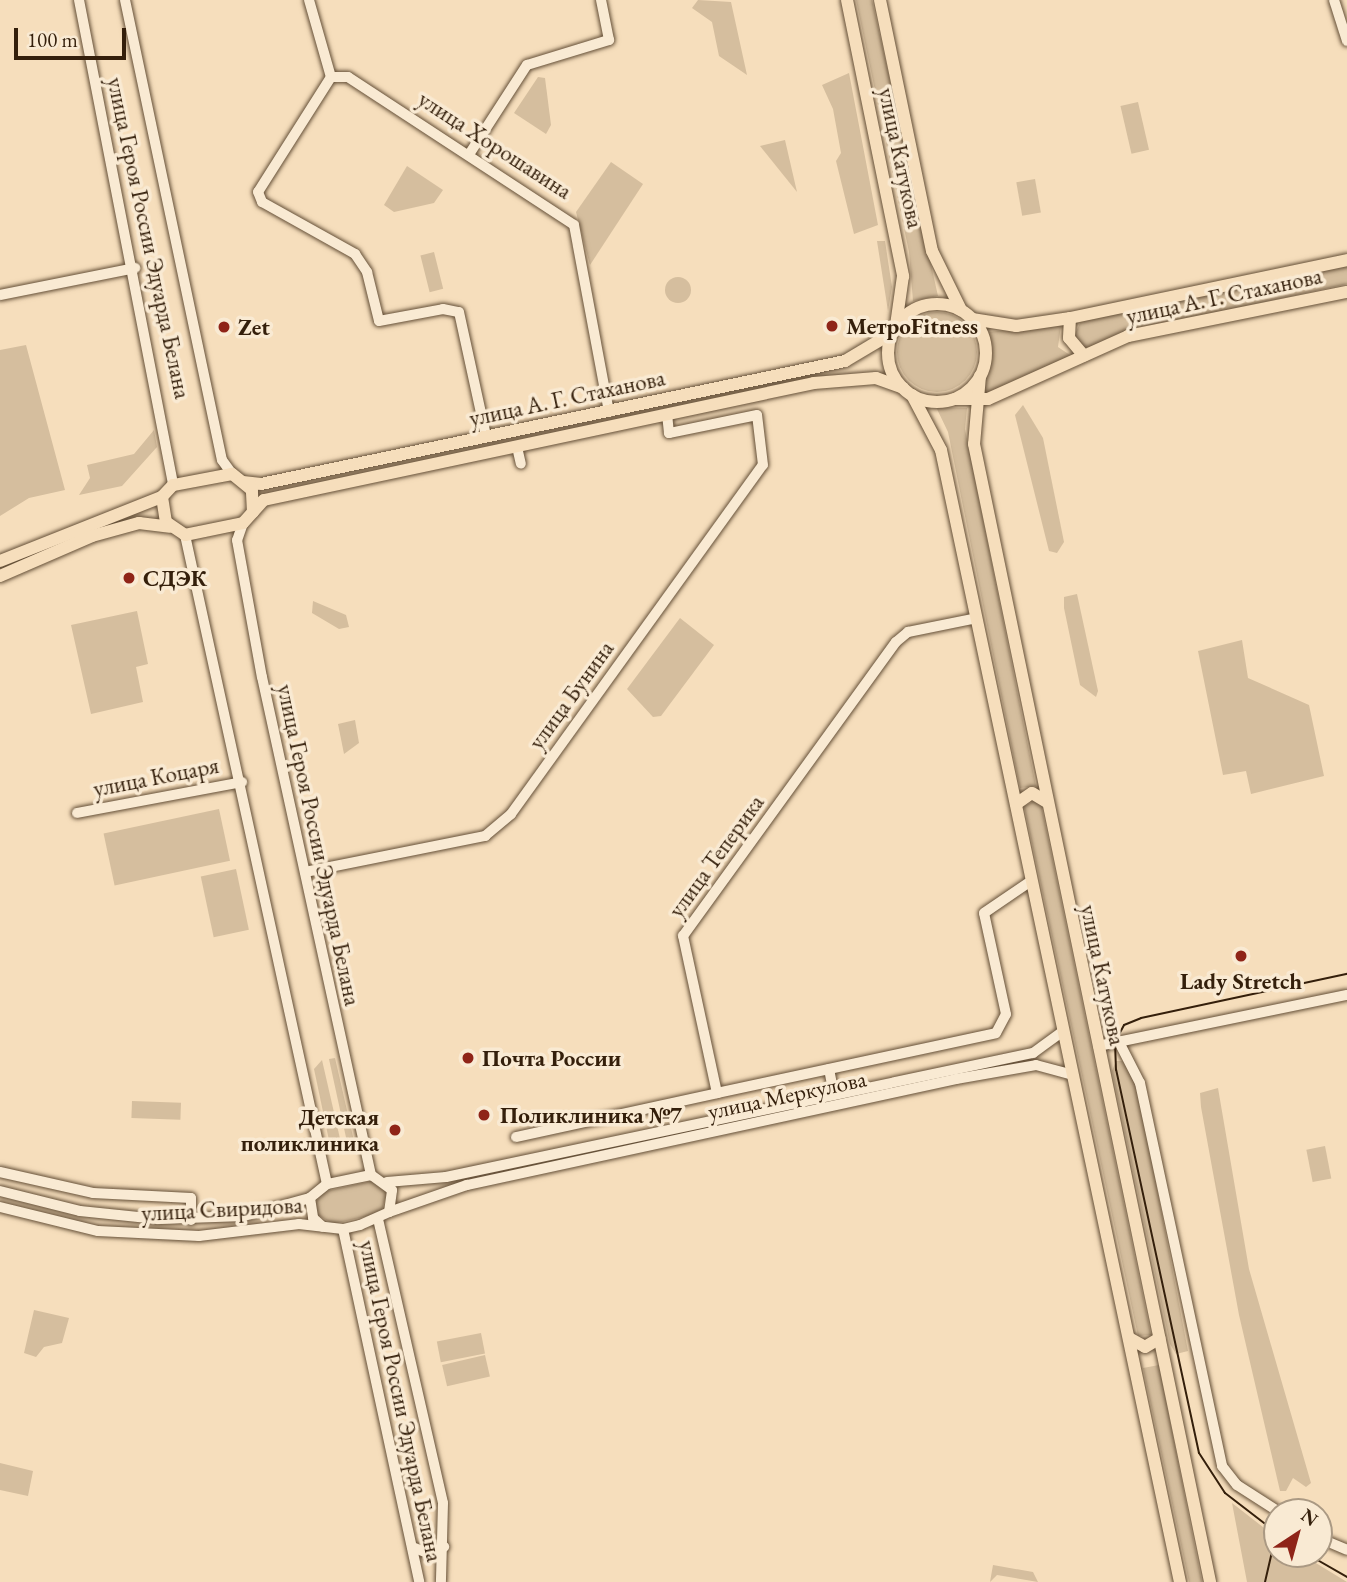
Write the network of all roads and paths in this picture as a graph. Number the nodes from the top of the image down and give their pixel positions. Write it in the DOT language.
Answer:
graph roads {
  1 [pos="79,0"];
  2 [pos="125,0"];
  3 [pos="309,0"];
  4 [pos="601,0"];
  5 [pos="847,0"];
  6 [pos="880,0"];
  7 [pos="1334,0"];
  8 [pos="1347,41"];
  9 [pos="331,77"];
  10 [pos="470,153"];
  11 [pos="1347,260"];
  12 [pos="135,268"];
  13 [pos="1347,292"];
  14 [pos="0,295"];
  15 [pos="961,310"];
  16 [pos="972,318"];
  17 [pos="1070,318"];
  18 [pos="894,329"];
  19 [pos="1084,356"];
  20 [pos="980,376"];
  21 [pos="908,392"];
  22 [pos="955,399"];
  23 [pos="982,400"];
  24 [pos="609,412"];
  25 [pos="667,415"];
  26 [pos="486,436"];
  27 [pos="517,447"];
  28 [pos="522,464"];
  29 [pos="232,474"];
  30 [pos="243,482"];
  31 [pos="173,485"];
  32 [pos="162,497"];
  33 [pos="253,512"];
  34 [pos="243,523"];
  35 [pos="170,527"];
  36 [pos="185,535"];
  37 [pos="0,561"];
  38 [pos="0,576"];
  39 [pos="977,618"];
  40 [pos="242,782"];
  41 [pos="1047,802"];
  42 [pos="1016,804"];
  43 [pos="77,813"];
  44 [pos="304,872"];
  45 [pos="1031,881"];
  46 [pos="1347,995"];
  47 [pos="1063,1031"];
  48 [pos="1119,1042"];
  49 [pos="1098,1046"];
  50 [pos="829,1069"];
  51 [pos="1073,1075"];
  52 [pos="717,1093"];
  53 [pos="834,1095"];
  54 [pos="579,1124"];
  55 [pos="516,1137"];
  56 [pos="585,1147"];
  57 [pos="0,1172"];
  58 [pos="370,1175"];
  59 [pos="387,1182"];
  60 [pos="327,1184"];
  61 [pos="0,1191"];
  62 [pos="310,1198"];
  63 [pos="0,1207"];
  64 [pos="388,1212"];
  65 [pos="378,1219"];
  66 [pos="191,1220"];
  67 [pos="323,1227"];
  68 [pos="343,1229"];
  69 [pos="1129,1338"];
  70 [pos="1160,1338"];
  71 [pos="1263,1502"];
  72 [pos="444,1547"];
  73 [pos="412,1548"];
  74 [pos="419,1582"];
  75 [pos="441,1582"];
  76 [pos="1180,1582"];
  77 [pos="1210,1582"];
  1 -- 12 [label="street, улица Героя России Эдуарда Белана"];
  2 -- 29 [label="street, улица Героя России Эдуарда Белана"];
  3 -- 9 [label="street"];
  4 -- 10 [label="street"];
  5 -- 18 [label="main road, улица Катукова"];
  6 -- 15 [label="main road, улица Катукова"];
  7 -- 8 [label="street"];
  9 -- 10 [label="street, улица Хорошавина"];
  9 -- 26 [label="street"];
  10 -- 24 [label="street, улица Хорошавина"];
  11 -- 17 [label="main road, улица А. Г. Стаханова"];
  12 -- 14 [label="street"];
  12 -- 31 [label="street, улица Героя России Эдуарда Белана"];
  13 -- 19 [label="main road, улица А. Г. Стаханова"];
  15 -- 16 [label="main road"];
  15 -- 18 [label="main road"];
  16 -- 17 [label="main road, улица А. Г. Стаханова"];
  16 -- 20 [label="main road"];
  17 -- 19 [label="main road"];
  18 -- 21 [label="main road"];
  18 -- 24 [label="main road, улица А. Г. Стаханова"];
  19 -- 23 [label="main road, улица А. Г. Стаханова"];
  20 -- 22 [label="main road"];
  20 -- 23 [label="main road"];
  21 -- 22 [label="main road"];
  21 -- 25 [label="main road, улица А. Г. Стаханова"];
  21 -- 39 [label="main road"];
  22 -- 23 [label="main road, улица А. Г. Стаханова"];
  23 -- 41 [label="main road, улица Катукова"];
  24 -- 26 [label="main road, улица А. Г. Стаханова"];
  25 -- 27 [label="main road, улица А. Г. Стаханова"];
  25 -- 44 [label="street, улица Бунина"];
  26 -- 30 [label="main road, улица А. Г. Стаханова"];
  27 -- 28 [label="street"];
  27 -- 33 [label="main road, улица А. Г. Стаханова"];
  29 -- 30 [label="main road"];
  29 -- 31 [label="main road"];
  30 -- 33 [label="main road"];
  31 -- 32 [label="main road"];
  32 -- 35 [label="main road"];
  32 -- 37 [label="main road"];
  33 -- 34 [label="main road, улица А. Г. Стаханова"];
  34 -- 36 [label="main road"];
  34 -- 44 [label="street, улица Героя России Эдуарда Белана"];
  35 -- 36 [label="main road"];
  35 -- 38 [label="main road"];
  36 -- 40 [label="street"];
  39 -- 42 [label="main road"];
  39 -- 52 [label="street, улица Теперика"];
  40 -- 43 [label="street, улица Коцаря"];
  40 -- 60 [label="street"];
  41 -- 42 [label="main road"];
  41 -- 49 [label="main road, улица Катукова"];
  42 -- 45 [label="main road"];
  44 -- 58 [label="street, улица Героя России Эдуарда Белана"];
  45 -- 47 [label="main road"];
  45 -- 50 [label="street"];
  46 -- 48 [label="street"];
  47 -- 51 [label="main road"];
  47 -- 53 [label="street, улица Меркулова"];
  48 -- 49 [label="street"];
  48 -- 71 [label="street"];
  49 -- 70 [label="main road, улица Катукова"];
  50 -- 52 [label="street"];
  50 -- 53 [label="street"];
  51 -- 64 [label="street, улица Меркулова"];
  51 -- 69 [label="main road"];
  52 -- 54 [label="street"];
  53 -- 56 [label="street, улица Меркулова"];
  54 -- 55 [label="street"];
  54 -- 56 [label="street"];
  56 -- 59 [label="street, улица Меркулова"];
  57 -- 66 [label="street, улица Свиридова"];
  58 -- 59 [label="street"];
  58 -- 60 [label="street"];
  59 -- 64 [label="street"];
  60 -- 62 [label="street"];
  61 -- 66 [label="street, улица Свиридова"];
  62 -- 66 [label="street, улица Свиридова"];
  62 -- 67 [label="street"];
  63 -- 67 [label="street, улица Свиридова"];
  64 -- 65 [label="street"];
  65 -- 68 [label="street"];
  65 -- 72 [label="street, улица Героя России Эдуарда Белана"];
  67 -- 68 [label="street"];
  68 -- 73 [label="street, улица Героя России Эдуарда Белана"];
  69 -- 70 [label="main road"];
  69 -- 76 [label="main road"];
  70 -- 77 [label="main road, улица Катукова"];
  72 -- 73 [label="street"];
  72 -- 75 [label="street, улица Героя России Эдуарда Белана"];
  73 -- 74 [label="street, улица Героя России Эдуарда Белана"];
}
